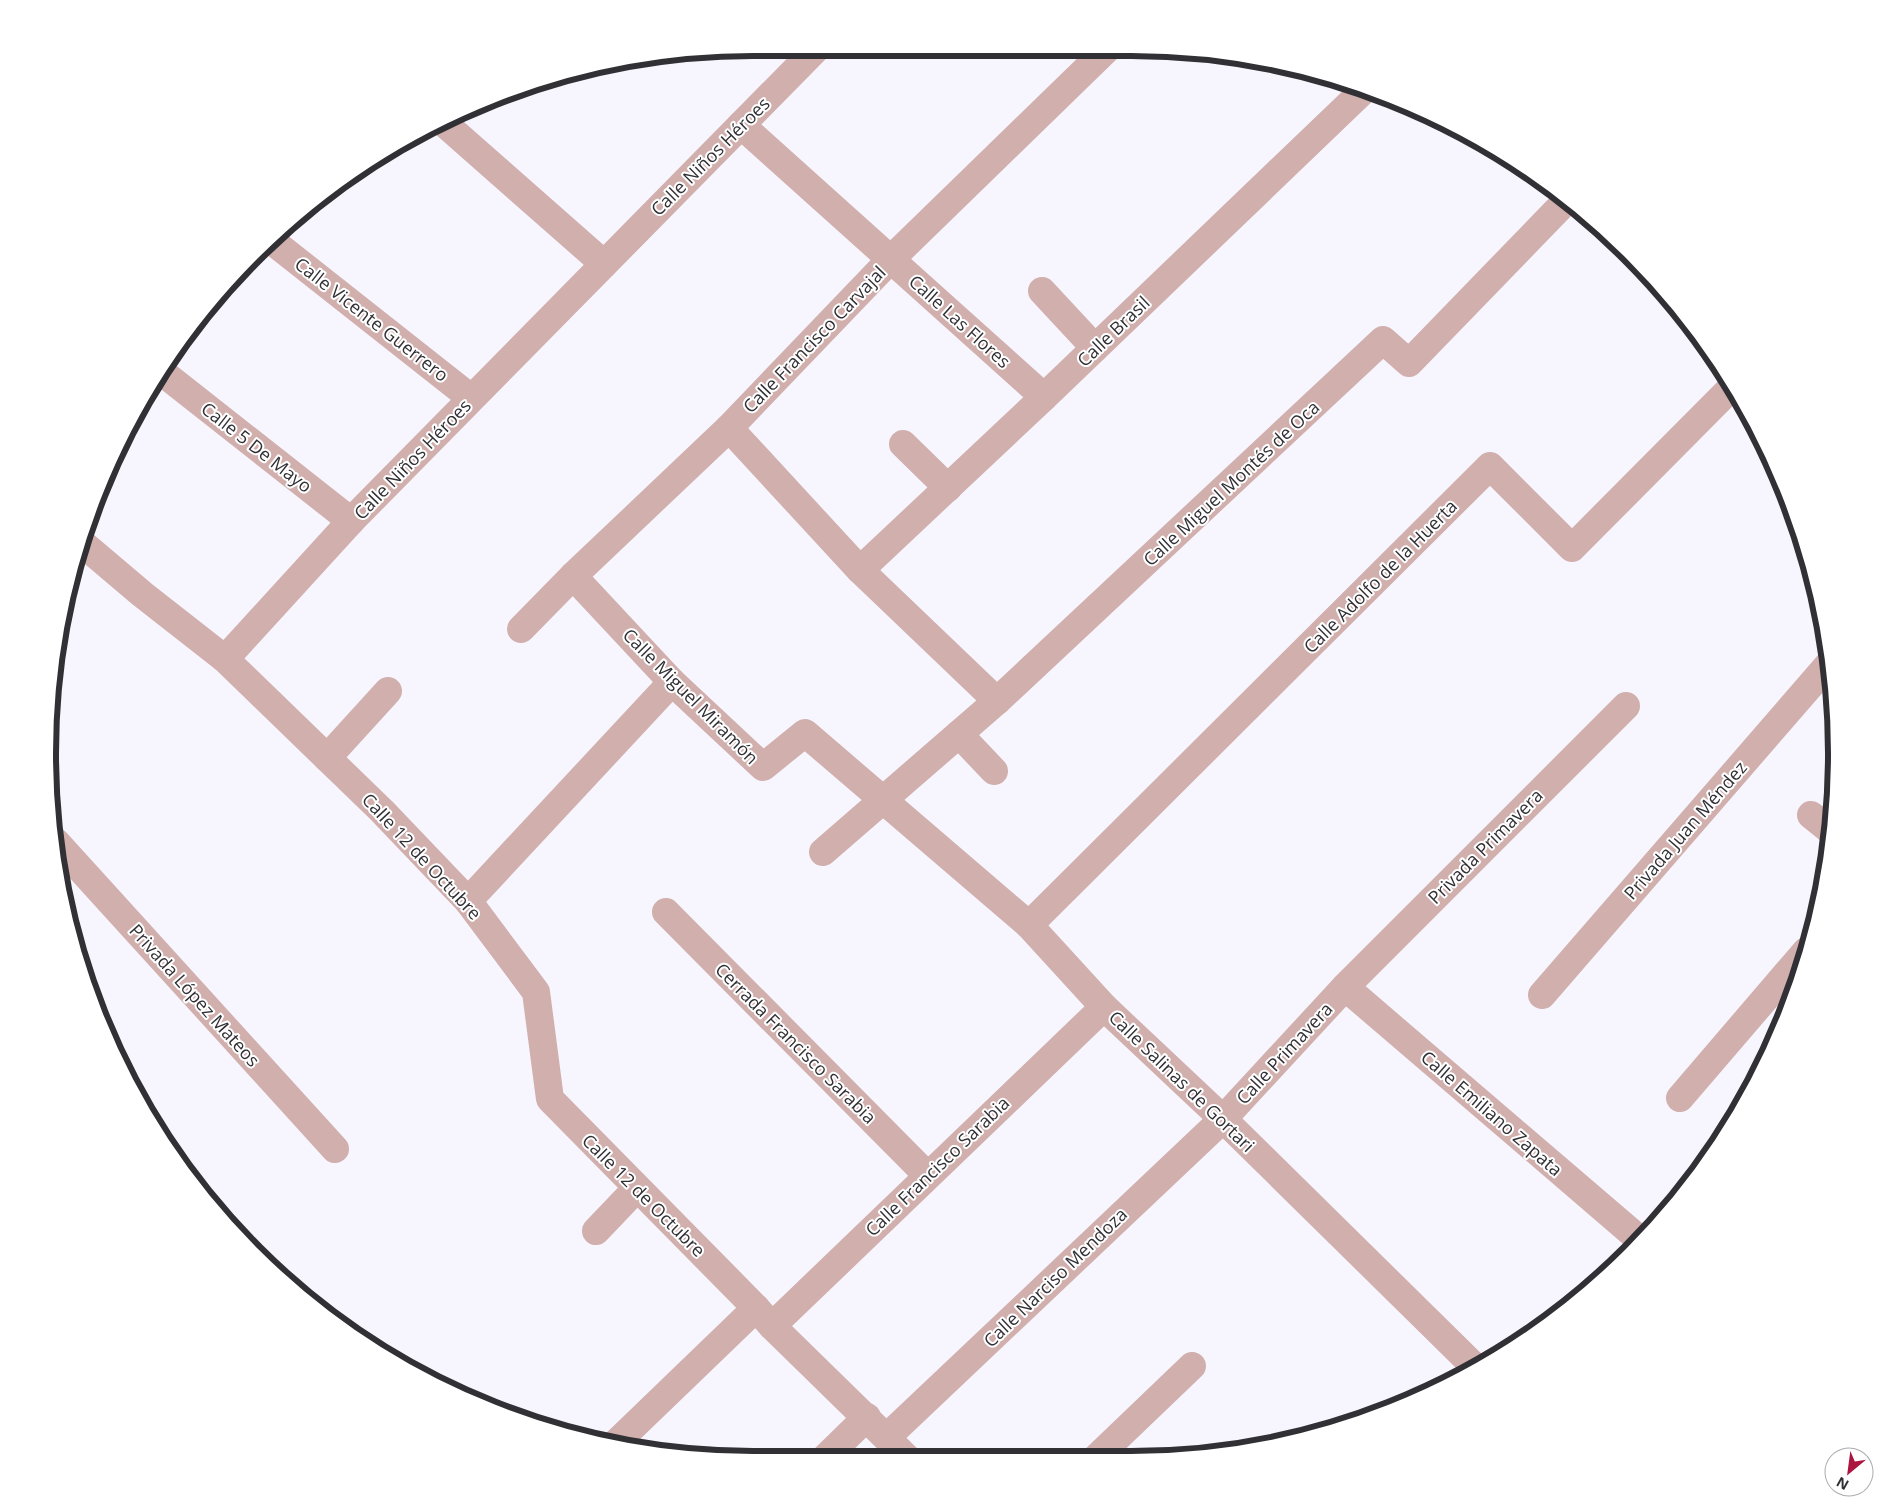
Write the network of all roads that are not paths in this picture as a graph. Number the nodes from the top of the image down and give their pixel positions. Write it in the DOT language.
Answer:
graph roads {
  1 [pos="809,56"];
  2 [pos="1100,56"];
  3 [pos="1359,95"];
  4 [pos="741,125"];
  5 [pos="448,127"];
  6 [pos="1562,206"];
  7 [pos="277,244"];
  8 [pos="891,259"];
  9 [pos="604,264"];
  10 [pos="1042,291"];
  11 [pos="1095,348"];
  12 [pos="168,377"];
  13 [pos="1726,393"];
  14 [pos="1044,397"];
  15 [pos="471,398"];
  16 [pos="729,428"];
  17 [pos="903,444"];
  18 [pos="948,488"];
  19 [pos="351,521"];
  20 [pos="87,548"];
  21 [pos="860,570"];
  22 [pos="573,576"];
  23 [pos="521,629"];
  24 [pos="225,659"];
  25 [pos="1823,672"];
  26 [pos="672,682"];
  27 [pos="388,691"];
  28 [pos="997,702"];
  29 [pos="1626,706"];
  30 [pos="959,734"];
  31 [pos="327,758"];
  32 [pos="994,771"];
  33 [pos="883,800"];
  34 [pos="63,850"];
  35 [pos="824,852"];
  36 [pos="468,901"];
  37 [pos="666,912"];
  38 [pos="1029,925"];
  39 [pos="1795,964"];
  40 [pos="1345,987"];
  41 [pos="1542,995"];
  42 [pos="1104,1007"];
  43 [pos="1680,1098"];
  44 [pos="1223,1119"];
  45 [pos="334,1149"];
  46 [pos="927,1175"];
  47 [pos="637,1188"];
  48 [pos="596,1231"];
  49 [pos="1634,1236"];
  50 [pos="764,1317"];
  51 [pos="1192,1366"];
  52 [pos="1462,1366"];
  53 [pos="867,1417"];
  54 [pos="887,1437"];
  55 [pos="622,1438"];
  56 [pos="832,1451"];
  57 [pos="900,1451"];
  58 [pos="1103,1451"];
  1 -- 4 [label="street, Calle Niños Héroes"];
  2 -- 8 [label="street, Calle Francisco Carvajal"];
  3 -- 11 [label="street, Calle Brasil"];
  4 -- 8 [label="street, Calle Las Flores"];
  4 -- 9 [label="street, Calle Niños Héroes"];
  5 -- 9 [label="street"];
  6 -- 28 [label="street, Calle Miguel Montés de Oca"];
  7 -- 15 [label="street, Calle Vicente Guerrero"];
  8 -- 14 [label="street, Calle Las Flores"];
  8 -- 16 [label="street, Calle Francisco Carvajal"];
  9 -- 15 [label="street, Calle Niños Héroes"];
  10 -- 11 [label="street"];
  11 -- 14 [label="street, Calle Brasil"];
  12 -- 19 [label="street, Calle 5 De Mayo"];
  13 -- 38 [label="street, Calle Adolfo de la Huerta"];
  14 -- 18 [label="street, Calle Brasil"];
  15 -- 19 [label="street, Calle Niños Héroes"];
  16 -- 21 [label="street"];
  16 -- 22 [label="street, Calle Francisco Carvajal"];
  17 -- 18 [label="street"];
  18 -- 21 [label="street, Calle Brasil"];
  19 -- 24 [label="street, Calle Niños Héroes"];
  20 -- 24 [label="street, Calle 12 de Octubre"];
  21 -- 28 [label="street"];
  22 -- 23 [label="street, Calle Francisco Carvajal"];
  22 -- 26 [label="street, Calle Miguel Miramón"];
  24 -- 31 [label="street, Calle 12 de Octubre"];
  25 -- 41 [label="street, Privada Juan Méndez"];
  26 -- 33 [label="street, Calle Miguel Miramón"];
  26 -- 36 [label="street"];
  27 -- 31 [label="street"];
  28 -- 30 [label="street, Calle Miguel Montés de Oca"];
  29 -- 40 [label="street, Privada Primavera"];
  30 -- 32 [label="street"];
  30 -- 33 [label="street, Calle Miguel Montés de Oca"];
  31 -- 36 [label="street, Calle 12 de Octubre"];
  33 -- 35 [label="street, Calle Miguel Montés de Oca"];
  33 -- 38 [label="street, Calle Salinas de Gortari"];
  34 -- 45 [label="street, Privada López Mateos"];
  36 -- 47 [label="street, Calle 12 de Octubre"];
  37 -- 46 [label="street, Cerrada Francisco Sarabia"];
  38 -- 42 [label="street, Calle Salinas de Gortari"];
  39 -- 43 [label="street"];
  40 -- 44 [label="street, Calle Primavera"];
  40 -- 49 [label="street, Calle Emiliano Zapata"];
  42 -- 44 [label="street, Calle Salinas de Gortari"];
  42 -- 46 [label="street, Calle Francisco Sarabia"];
  44 -- 52 [label="street, Calle Salinas de Gortari"];
  44 -- 54 [label="street, Calle Narciso Mendoza"];
  46 -- 50 [label="street, Calle Francisco Sarabia"];
  47 -- 48 [label="street"];
  47 -- 50 [label="street, Calle 12 de Octubre"];
  50 -- 53 [label="street, Calle 12 de Octubre"];
  50 -- 55 [label="street, Calle Francisco Sarabia"];
  51 -- 58 [label="street"];
  53 -- 54 [label="street, Calle 12 de Octubre"];
  53 -- 56 [label="street"];
  54 -- 57 [label="street, Calle 12 de Octubre"];
}
